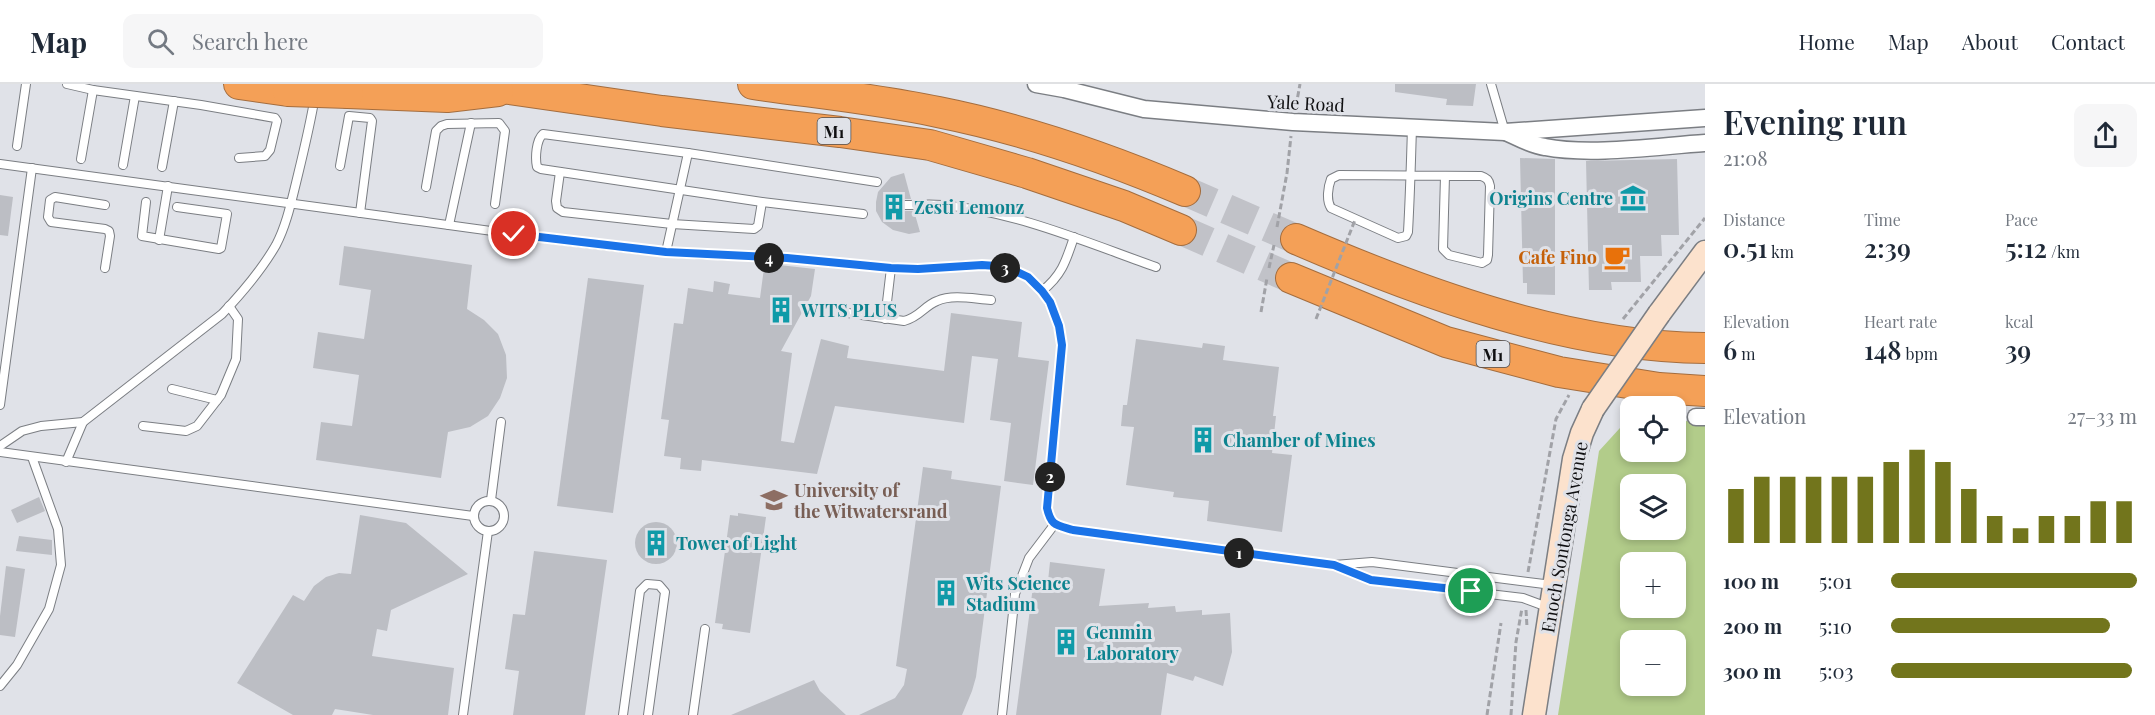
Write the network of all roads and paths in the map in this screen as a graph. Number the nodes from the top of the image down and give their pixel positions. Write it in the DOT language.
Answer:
graph roads {
  1 [pos="26,84"];
  2 [pos="67,84"];
  3 [pos="239,84"];
  4 [pos="317,84"];
  5 [pos="476,84"];
  6 [pos="753,84"];
  7 [pos="1036,84"];
  8 [pos="1491,84"];
  9 [pos="510,89"];
  10 [pos="93,90"];
  11 [pos="135,96"];
  12 [pos="174,101"];
  13 [pos="1705,118"];
  14 [pos="471,123"];
  15 [pos="1412,128"];
  16 [pos="1505,132"];
  17 [pos="1705,143"];
  18 [pos="16,146"];
  19 [pos="688,153"];
  20 [pos="239,158"];
  21 [pos="81,159"];
  22 [pos="0,164"];
  23 [pos="123,165"];
  24 [pos="340,166"];
  25 [pos="162,167"];
  26 [pos="32,168"];
  27 [pos="560,172"];
  28 [pos="1410,175"];
  29 [pos="1445,176"];
  30 [pos="877,182"];
  31 [pos="168,186"];
  32 [pos="426,187"];
  33 [pos="680,189"];
  34 [pos="1185,191"];
  35 [pos="146,202"];
  36 [pos="762,202"];
  37 [pos="290,204"];
  38 [pos="495,204"];
  39 [pos="105,205"];
  40 [pos="905,205"];
  41 [pos="177,207"];
  42 [pos="360,213"];
  43 [pos="862,214"];
  44 [pos="1355,219"];
  45 [pos="672,224"];
  46 [pos="449,225"];
  47 [pos="1180,230"];
  48 [pos="1074,237"];
  49 [pos="1296,239"];
  50 [pos="159,240"];
  51 [pos="666,252"];
  52 [pos="1705,252"];
  53 [pos="1156,267"];
  54 [pos="105,268"];
  55 [pos="891,268"];
  56 [pos="1291,278"];
  57 [pos="1042,291"];
  58 [pos="990,300"];
  59 [pos="229,306"];
  60 [pos="834,311"];
  61 [pos="885,319"];
  62 [pos="1316,319"];
  63 [pos="1705,348"];
  64 [pos="172,389"];
  65 [pos="217,400"];
  66 [pos="0,405"];
  67 [pos="1702,408"];
  68 [pos="83,422"];
  69 [pos="501,422"];
  70 [pos="142,426"];
  71 [pos="0,446"];
  72 [pos="0,452"];
  73 [pos="32,457"];
  74 [pos="66,462"];
  75 [pos="491,500"];
  76 [pos="473,516"];
  77 [pos="1054,525"];
  78 [pos="488,531"];
  79 [pos="1334,565"];
  80 [pos="1555,585"];
  81 [pos="1551,608"];
  82 [pos="1501,623"];
  83 [pos="705,629"];
  84 [pos="0,686"];
  85 [pos="463,715"];
  86 [pos="623,715"];
  87 [pos="648,715"];
  88 [pos="693,715"];
  89 [pos="1002,715"];
  90 [pos="1487,715"];
  91 [pos="1534,715"];
  1 -- 18 [label="lane"];
  2 -- 10 [label="lane"];
  3 -- 9 [label="highway, bridge"];
  4 -- 37 [label="lane"];
  5 -- 9 [label="highway, M1"];
  6 -- 34 [label="highway, M1"];
  7 -- 15 [label="street, Yale Road"];
  8 -- 16 [label="lane"];
  9 -- 47 [label="highway, M1"];
  10 -- 11 [label="lane"];
  10 -- 21 [label="lane"];
  11 -- 12 [label="lane"];
  11 -- 23 [label="lane"];
  12 -- 20 [label="lane"];
  12 -- 25 [label="lane"];
  13 -- 16 [label="street, Yale Road"];
  14 -- 32 [label="lane"];
  14 -- 38 [label="lane"];
  14 -- 46 [label="lane"];
  15 -- 16 [label="street, Yale Road"];
  15 -- 28 [label="lane"];
  16 -- 17 [label="street, Yale Road"];
  19 -- 27 [label="lane"];
  19 -- 30 [label="lane"];
  19 -- 33 [label="lane"];
  22 -- 26 [label="lane"];
  24 -- 42 [label="lane"];
  26 -- 31 [label="lane"];
  26 -- 66 [label="lane"];
  27 -- 33 [label="lane"];
  27 -- 45 [label="lane"];
  28 -- 29 [label="lane"];
  28 -- 44 [label="lane"];
  28 -- 44 [label="lane"];
  29 -- 29 [label="lane"];
  31 -- 37 [label="lane"];
  31 -- 50 [label="lane"];
  33 -- 36 [label="lane"];
  33 -- 45 [label="lane"];
  35 -- 50 [label="lane"];
  36 -- 43 [label="lane"];
  36 -- 45 [label="lane"];
  37 -- 42 [label="lane"];
  37 -- 59 [label="lane"];
  39 -- 54 [label="lane"];
  40 -- 48 [label="lane"];
  41 -- 50 [label="lane"];
  42 -- 46 [label="lane"];
  44 -- 62 [label="path, bridge"];
  45 -- 51 [label="lane"];
  46 -- 51 [label="lane"];
  48 -- 53 [label="lane"];
  48 -- 57 [label="lane"];
  49 -- 63 [label="highway, M1"];
  51 -- 55 [label="lane"];
  52 -- 80 [label="main road, Enoch Sontonga Avenue, bridge"];
  55 -- 57 [label="lane"];
  55 -- 61 [label="lane"];
  56 -- 67 [label="highway, M1"];
  57 -- 77 [label="lane"];
  58 -- 61 [label="lane"];
  59 -- 65 [label="lane"];
  59 -- 68 [label="lane"];
  60 -- 61 [label="lane"];
  64 -- 65 [label="lane"];
  65 -- 70 [label="lane"];
  68 -- 71 [label="lane"];
  68 -- 74 [label="lane"];
  69 -- 75 [label="lane"];
  72 -- 73 [label="lane"];
  73 -- 74 [label="lane"];
  73 -- 84 [label="lane"];
  74 -- 76 [label="lane"];
  75 -- 76 [label="lane"];
  75 -- 78 [label="lane"];
  76 -- 78 [label="lane"];
  77 -- 79 [label="lane"];
  77 -- 89 [label="lane"];
  78 -- 85 [label="lane"];
  79 -- 80 [label="lane"];
  79 -- 81 [label="lane"];
  80 -- 81 [label="main road, Enoch Sontonga Avenue"];
  81 -- 91 [label="main road, Enoch Sontonga Avenue"];
  82 -- 90 [label="path"];
  83 -- 88 [label="lane"];
  86 -- 87 [label="lane"];
}
